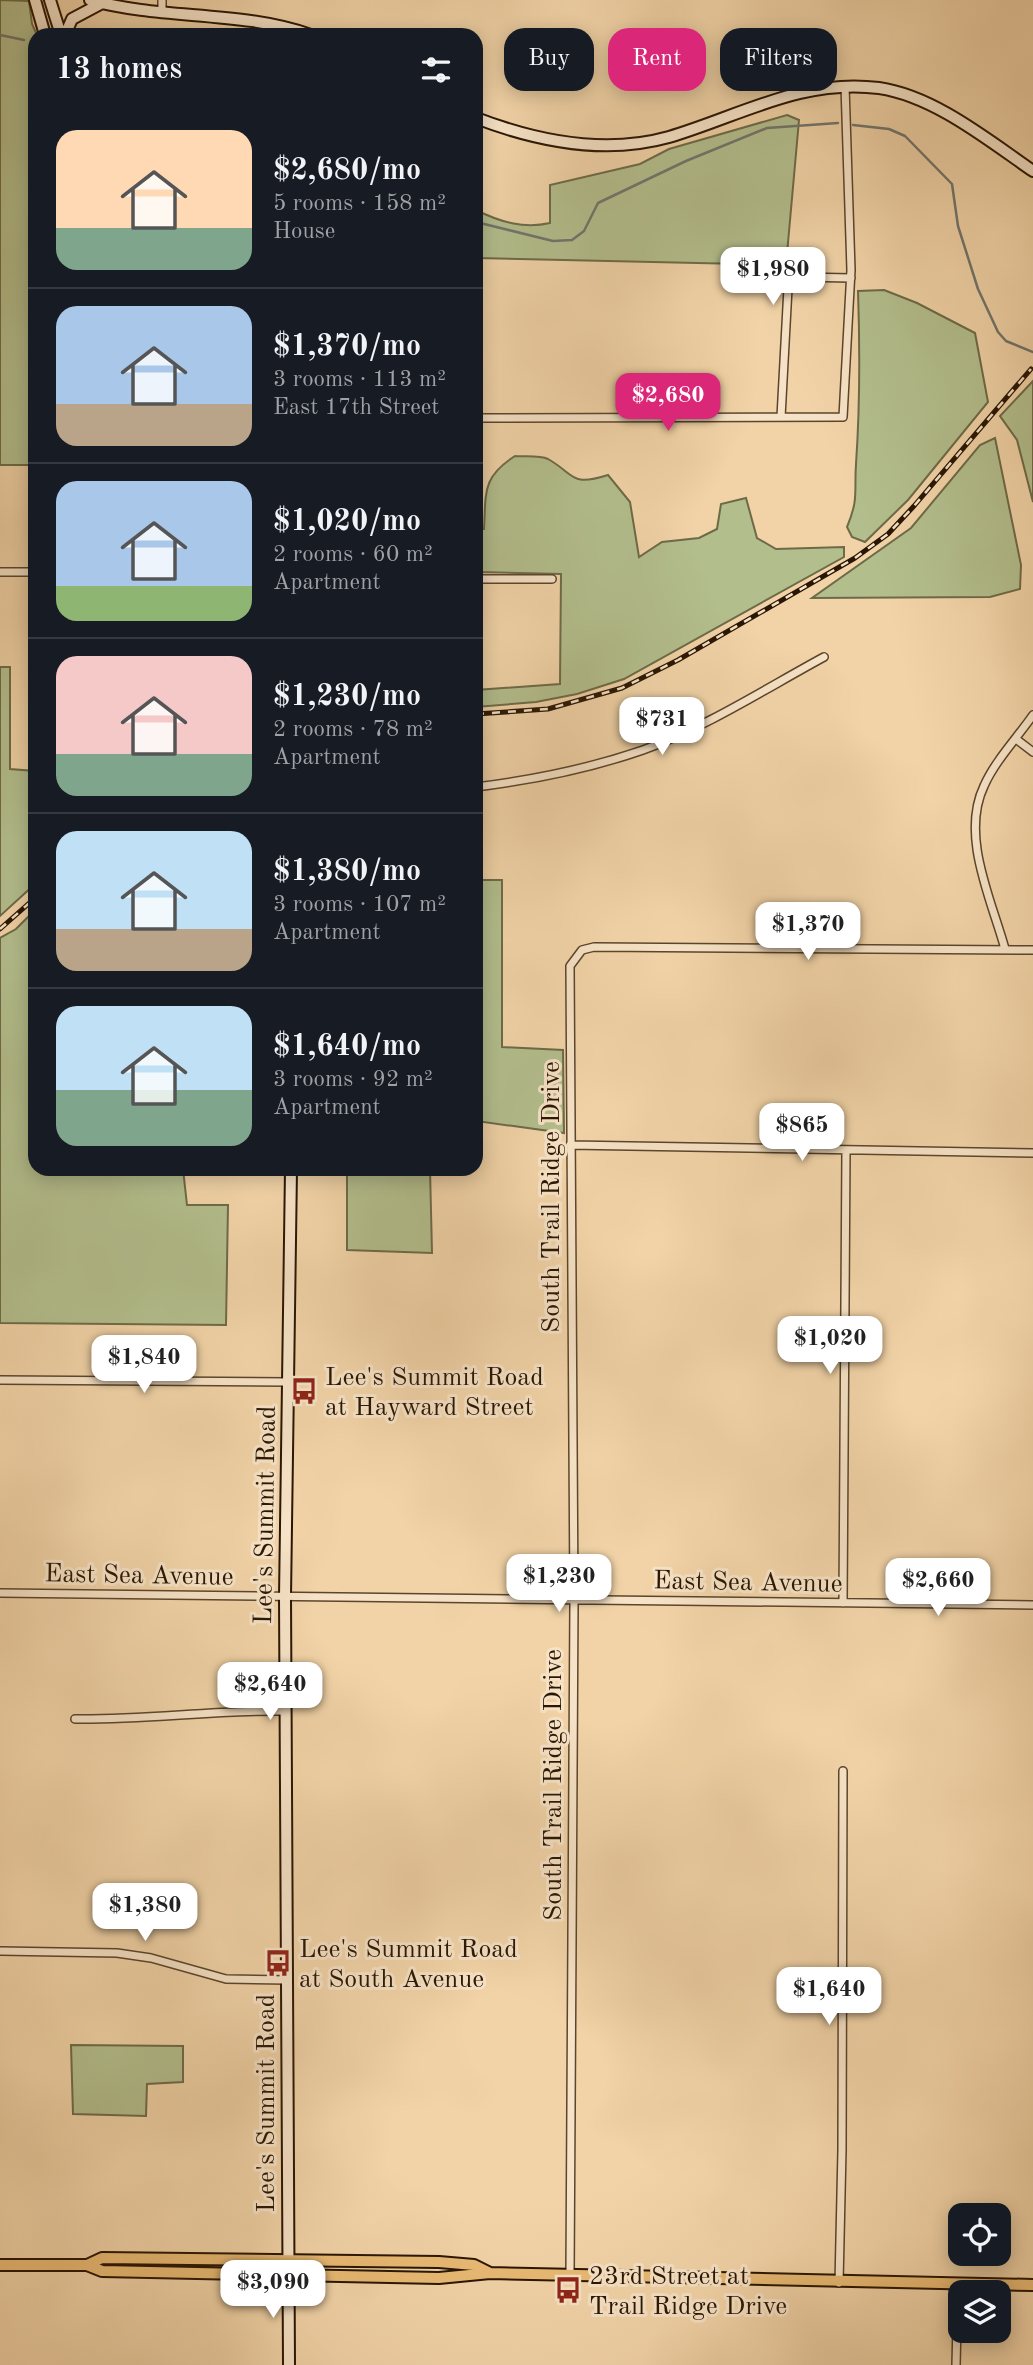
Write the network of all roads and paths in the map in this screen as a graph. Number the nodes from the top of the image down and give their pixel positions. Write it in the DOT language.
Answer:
graph roads {
  1 [pos="34,0"];
  2 [pos="50,0"];
  3 [pos="90,0"];
  4 [pos="102,3"];
  5 [pos="162,6"];
  6 [pos="43,28"];
  7 [pos="60,28"];
  8 [pos="67,28"];
  9 [pos="286,28"];
  10 [pos="845,86"];
  11 [pos="483,120"];
  12 [pos="1033,171"];
  13 [pos="851,278"];
  14 [pos="781,417"];
  15 [pos="483,418"];
  16 [pos="0,572"];
  17 [pos="28,572"];
  18 [pos="483,579"];
  19 [pos="552,579"];
  20 [pos="824,657"];
  21 [pos="1033,715"];
  22 [pos="1016,739"];
  23 [pos="1033,752"];
  24 [pos="483,786"];
  25 [pos="1005,949"];
  26 [pos="1033,950"];
  27 [pos="570,1145"];
  28 [pos="846,1150"];
  29 [pos="1033,1153"];
  30 [pos="291,1176"];
  31 [pos="0,1380"];
  32 [pos="288,1382"];
  33 [pos="0,1593"];
  34 [pos="285,1597"];
  35 [pos="573,1600"];
  36 [pos="843,1603"];
  37 [pos="1033,1605"];
  38 [pos="285,1711"];
  39 [pos="75,1719"];
  40 [pos="843,1771"];
  41 [pos="0,1951"];
  42 [pos="287,1980"];
  43 [pos="289,2259"];
  44 [pos="0,2265"];
  45 [pos="87,2265"];
  46 [pos="490,2273"];
  47 [pos="289,2274"];
  48 [pos="570,2276"];
  49 [pos="839,2283"];
  50 [pos="948,2284"];
  51 [pos="1011,2285"];
  52 [pos="1033,2285"];
  53 [pos="956,2343"];
  54 [pos="289,2365"];
  55 [pos="956,2365"];
  1 -- 6 [label="main road"];
  2 -- 7 [label="main road"];
  3 -- 4 [label="main road"];
  4 -- 5 [label="main road"];
  4 -- 8 [label="main road"];
  5 -- 9 [label="main road"];
  10 -- 11 [label="main road"];
  10 -- 12 [label="main road"];
  10 -- 13 [label="street"];
  13 -- 14 [label="street"];
  13 -- 14 [label="street"];
  14 -- 15 [label="street"];
  16 -- 17 [label="street"];
  18 -- 19 [label="street"];
  20 -- 24 [label="street"];
  21 -- 22 [label="street"];
  22 -- 23 [label="street"];
  22 -- 25 [label="street"];
  25 -- 26 [label="street"];
  25 -- 27 [label="street, South Trail Ridge Drive"];
  27 -- 28 [label="street"];
  27 -- 35 [label="street, South Trail Ridge Drive"];
  28 -- 29 [label="street"];
  28 -- 36 [label="street"];
  30 -- 32 [label="main road, Lee's Summit Road"];
  31 -- 32 [label="street"];
  32 -- 34 [label="main road, Lee's Summit Road"];
  33 -- 34 [label="street, East Sea Avenue"];
  34 -- 35 [label="street, East Sea Avenue"];
  34 -- 38 [label="main road, Lee's Summit Road"];
  35 -- 36 [label="street, East Sea Avenue"];
  35 -- 48 [label="street, South Trail Ridge Drive"];
  36 -- 37 [label="street, East Sea Avenue"];
  38 -- 39 [label="street"];
  38 -- 42 [label="main road, Lee's Summit Road"];
  40 -- 49 [label="street"];
  41 -- 42 [label="street"];
  42 -- 43 [label="main road, Lee's Summit Road"];
  43 -- 45 [label="main road"];
  43 -- 46 [label="main road"];
  43 -- 47 [label="main road, Lee's Summit Road"];
  44 -- 45 [label="main road"];
  45 -- 47 [label="main road"];
  46 -- 47 [label="main road"];
  46 -- 48 [label="main road"];
  47 -- 54 [label="main road, Lee's Summit Road"];
  48 -- 49 [label="main road"];
  49 -- 50 [label="main road"];
  51 -- 52 [label="main road"];
  53 -- 55 [label="street"];
}
